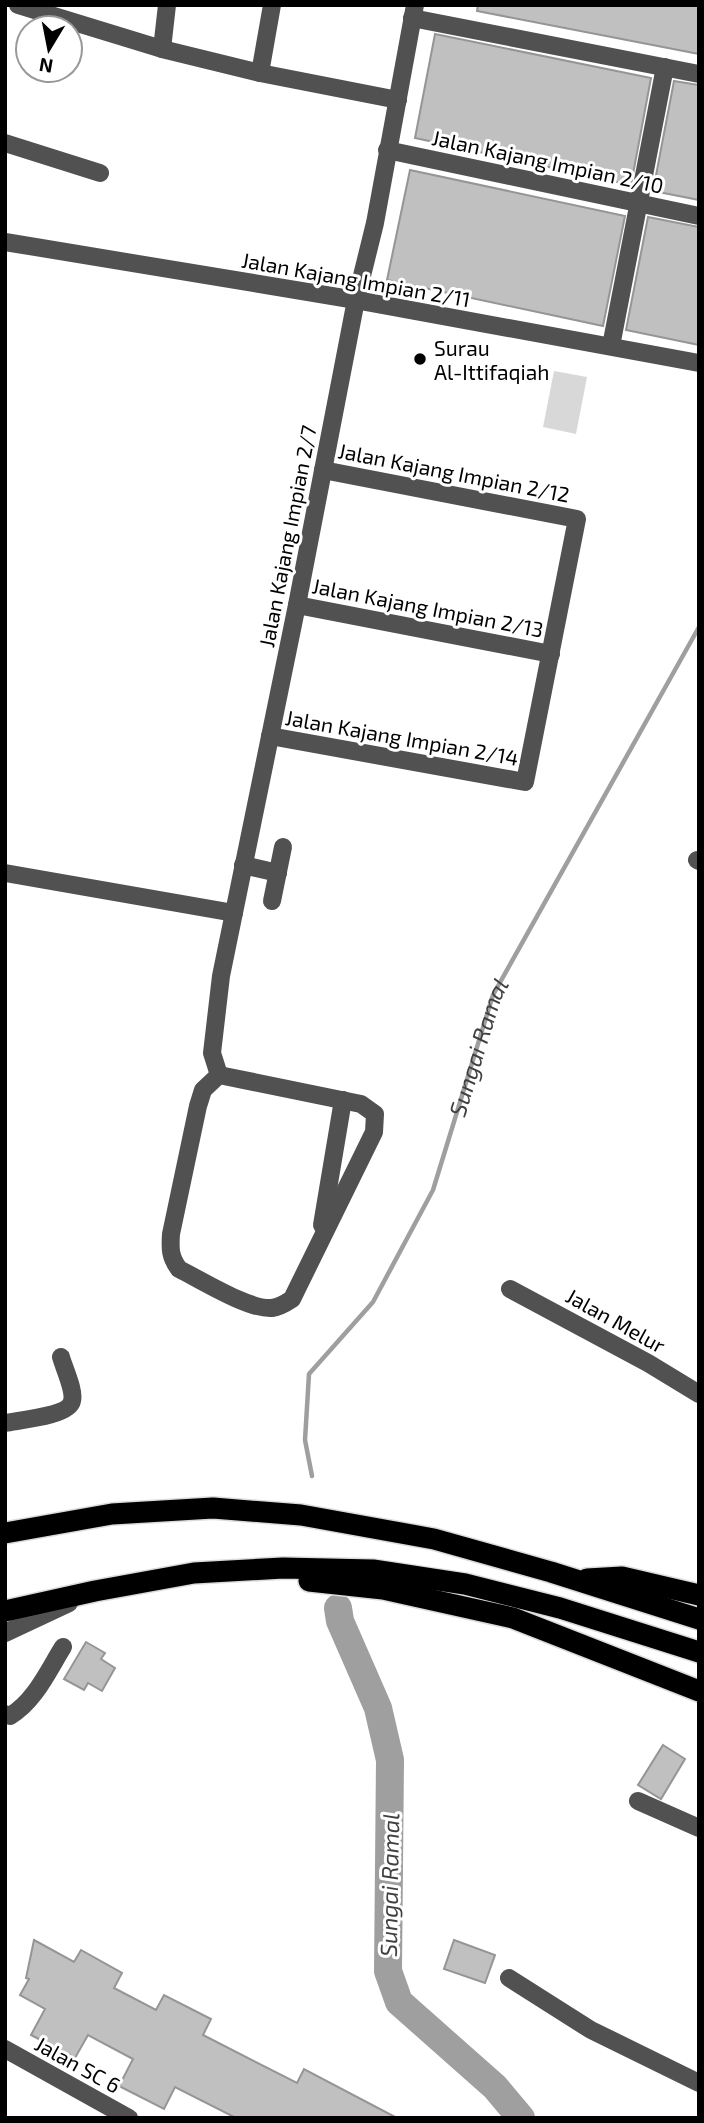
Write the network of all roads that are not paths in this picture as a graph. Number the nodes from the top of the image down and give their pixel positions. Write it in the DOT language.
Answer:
graph roads {
  1 [pos="167,5"];
  2 [pos="272,5"];
  3 [pos="26,7"];
  4 [pos="414,12"];
  5 [pos="162,48"];
  6 [pos="665,68"];
  7 [pos="260,73"];
  8 [pos="699,74"];
  9 [pos="398,100"];
  10 [pos="5,143"];
  11 [pos="387,150"];
  12 [pos="100,173"];
  13 [pos="639,203"];
  14 [pos="699,216"];
  15 [pos="5,242"];
  16 [pos="356,300"];
  17 [pos="611,346"];
  18 [pos="699,363"];
  19 [pos="323,470"];
  20 [pos="298,605"];
  21 [pos="551,654"];
  22 [pos="270,736"];
  23 [pos="283,847"];
  24 [pos="243,865"];
  25 [pos="5,873"];
  26 [pos="278,873"];
  27 [pos="272,901"];
  28 [pos="234,913"];
  29 [pos="219,1075"];
  30 [pos="343,1100"];
  31 [pos="319,1242"];
  32 [pos="510,1289"];
  33 [pos="61,1357"];
  34 [pos="699,1394"];
  35 [pos="5,1423"];
  36 [pos="5,1533"];
  37 [pos="194,1573"];
  38 [pos="574,1579"];
  39 [pos="95,1591"];
  40 [pos="699,1595"];
  41 [pos="5,1611"];
  42 [pos="699,1619"];
  43 [pos="5,1633"];
  44 [pos="62,1647"];
  45 [pos="699,1652"];
  46 [pos="699,1691"];
  47 [pos="5,1714"];
  48 [pos="638,1801"];
  49 [pos="699,1828"];
  50 [pos="509,1978"];
  51 [pos="5,2049"];
  52 [pos="699,2083"];
  53 [pos="130,2118"];
  1 -- 5 [label="street"];
  2 -- 7 [label="street"];
  3 -- 5 [label="street"];
  4 -- 6 [label="street"];
  4 -- 9 [label="street, Jalan Kajang Impian 2/7"];
  5 -- 7 [label="street"];
  6 -- 8 [label="street"];
  6 -- 13 [label="street"];
  7 -- 9 [label="street"];
  9 -- 11 [label="street, Jalan Kajang Impian 2/7"];
  10 -- 12 [label="street"];
  11 -- 13 [label="street, Jalan Kajang Impian 2/10"];
  11 -- 16 [label="street, Jalan Kajang Impian 2/7"];
  13 -- 14 [label="street, Jalan Kajang Impian 2/10"];
  13 -- 17 [label="street"];
  15 -- 16 [label="street, Jalan Kajang Impian 2/11"];
  16 -- 17 [label="street, Jalan Kajang Impian 2/11"];
  16 -- 19 [label="street, Jalan Kajang Impian 2/7"];
  17 -- 18 [label="street, Jalan Kajang Impian 2/11"];
  19 -- 20 [label="street, Jalan Kajang Impian 2/7"];
  19 -- 21 [label="street, Jalan Kajang Impian 2/12"];
  20 -- 21 [label="street, Jalan Kajang Impian 2/13"];
  20 -- 22 [label="street, Jalan Kajang Impian 2/7"];
  21 -- 22 [label="street, Jalan Kajang Impian 2/14"];
  22 -- 24 [label="street, Jalan Kajang Impian 2/7"];
  23 -- 26 [label="street"];
  24 -- 26 [label="street"];
  24 -- 28 [label="street, Jalan Kajang Impian 2/7"];
  25 -- 28 [label="street"];
  26 -- 27 [label="street"];
  28 -- 29 [label="street, Jalan Kajang Impian 2/7"];
  29 -- 30 [label="street"];
  29 -- 31 [label="street"];
  30 -- 31 [label="street"];
  30 -- 31 [label="street"];
  32 -- 34 [label="street, Jalan Melur"];
  33 -- 35 [label="street"];
  36 -- 38 [label="highway"];
  37 -- 39 [label="highway"];
  37 -- 45 [label="highway"];
  37 -- 46 [label="highway"];
  38 -- 40 [label="highway"];
  38 -- 42 [label="highway"];
  39 -- 41 [label="highway"];
  39 -- 43 [label="street"];
  44 -- 47 [label="street"];
  48 -- 49 [label="street"];
  50 -- 52 [label="street"];
  51 -- 53 [label="street, Jalan SC 6"];
}
